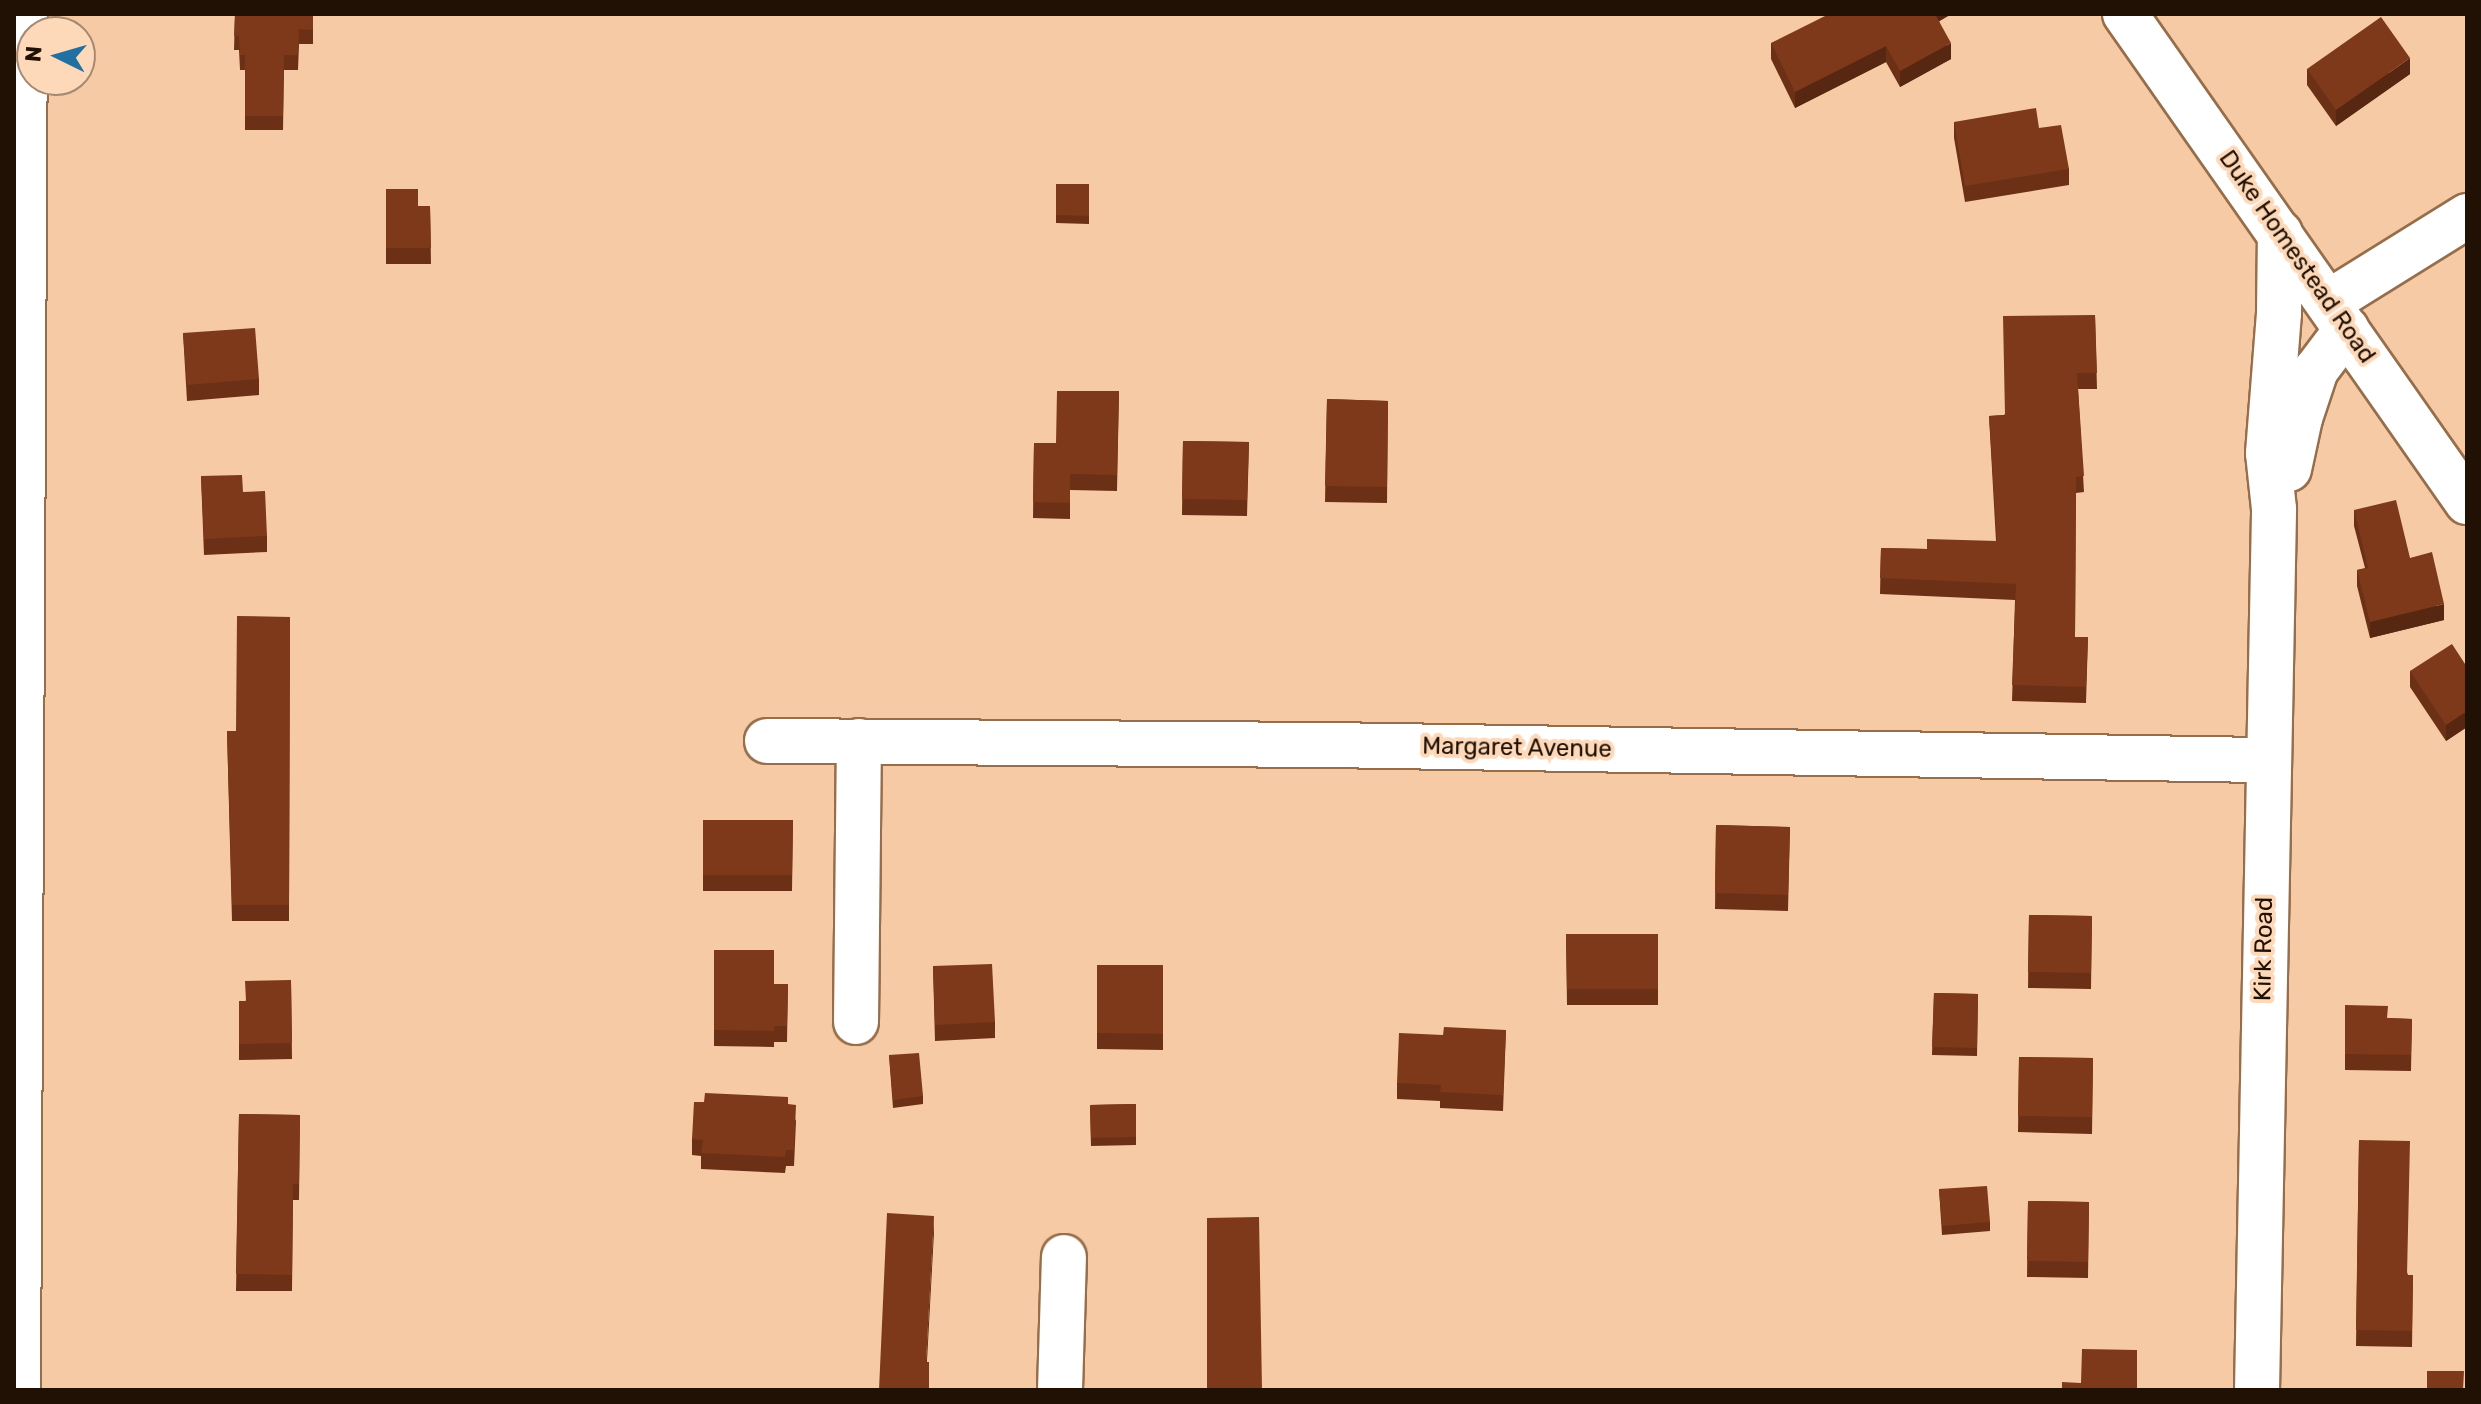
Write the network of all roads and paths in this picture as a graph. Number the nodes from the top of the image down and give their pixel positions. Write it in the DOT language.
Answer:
graph roads {
  1 [pos="25,14"];
  2 [pos="2125,14"];
  3 [pos="2467,216"];
  4 [pos="2280,233"];
  5 [pos="2338,316"];
  6 [pos="2467,502"];
  7 [pos="2274,509"];
  8 [pos="767,741"];
  9 [pos="859,741"];
  10 [pos="2267,760"];
  11 [pos="856,1022"];
  12 [pos="1064,1257"];
  13 [pos="16,1343"];
  14 [pos="18,1390"];
  15 [pos="1060,1390"];
  16 [pos="2257,1390"];
  1 -- 13 [label="street"];
  2 -- 4 [label="street, Duke Homestead Road"];
  3 -- 5 [label="street"];
  4 -- 5 [label="street, Duke Homestead Road"];
  4 -- 7 [label="street, Kirk Road"];
  5 -- 6 [label="street, Duke Homestead Road"];
  5 -- 7 [label="street, Kirk Road"];
  7 -- 10 [label="street, Kirk Road"];
  8 -- 9 [label="street, Margaret Avenue"];
  9 -- 10 [label="street, Margaret Avenue"];
  9 -- 11 [label="street"];
  10 -- 16 [label="street, Kirk Road"];
  12 -- 15 [label="street"];
  13 -- 14 [label="street"];
}
